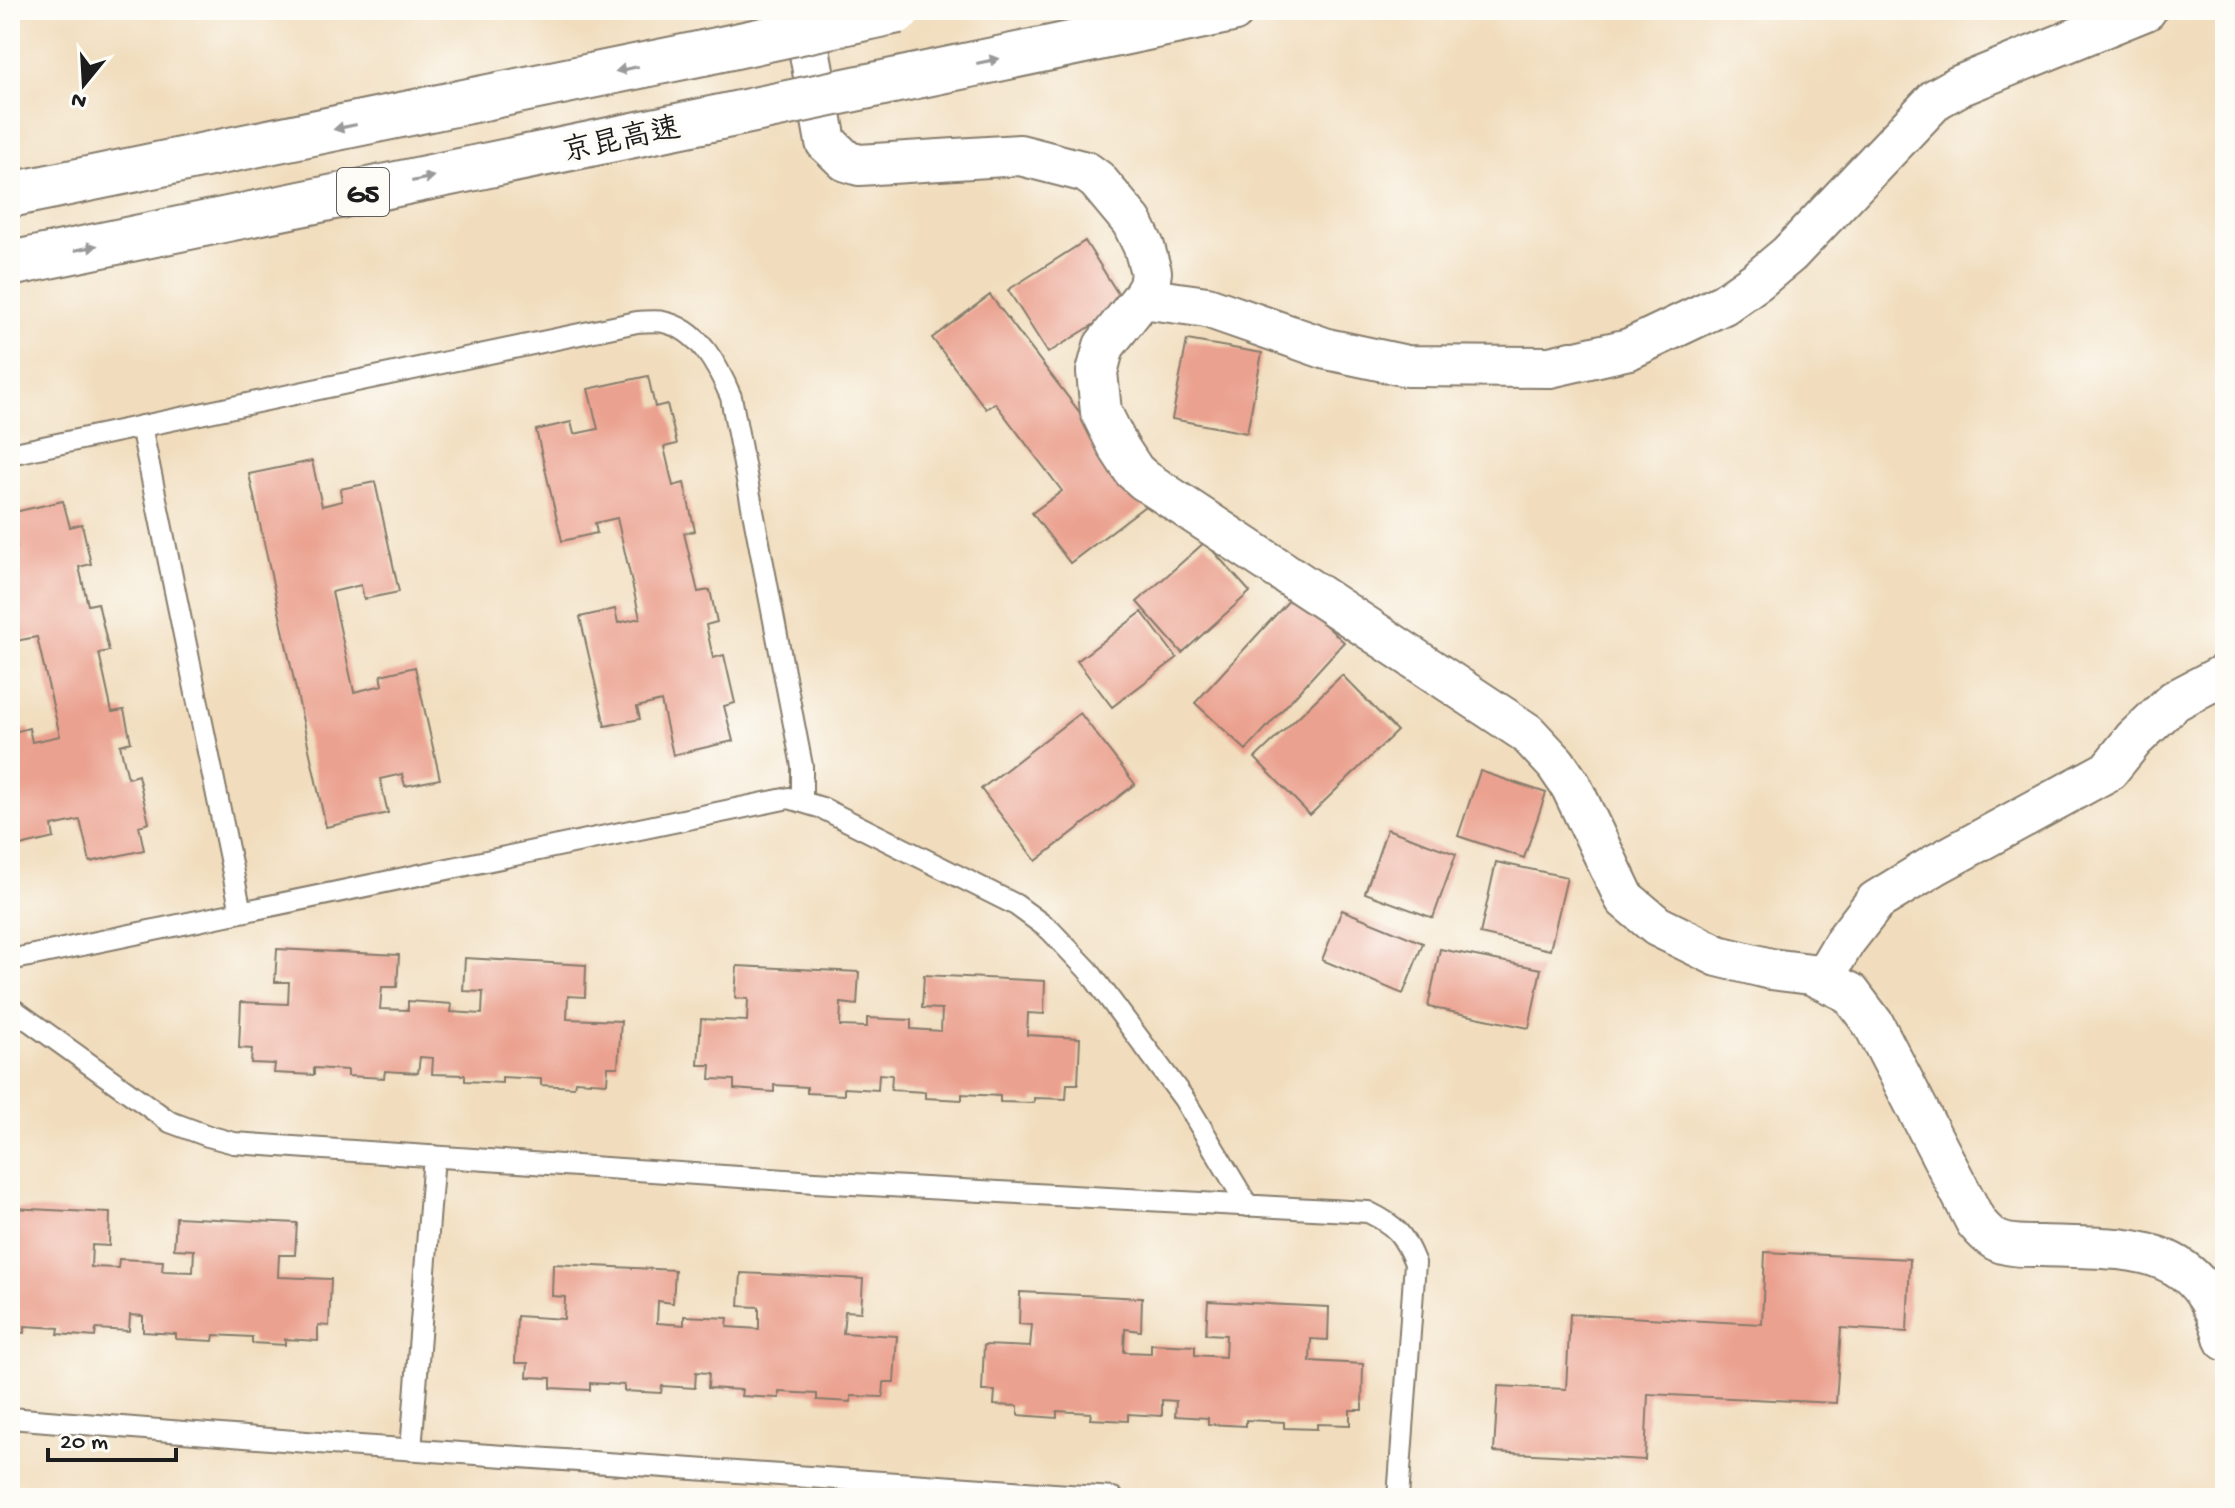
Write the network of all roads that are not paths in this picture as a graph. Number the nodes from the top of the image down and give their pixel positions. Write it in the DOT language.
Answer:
graph roads {
  1 [pos="802,10"];
  2 [pos="1232,10"];
  3 [pos="2146,10"];
  4 [pos="901,11"];
  5 [pos="10,195"];
  6 [pos="10,264"];
  7 [pos="1142,298"];
  8 [pos="141,426"];
  9 [pos="10,454"];
  10 [pos="2225,674"];
  11 [pos="802,802"];
  12 [pos="241,912"];
  13 [pos="10,960"];
  14 [pos="1823,978"];
  15 [pos="12,1015"];
  16 [pos="434,1156"];
  17 [pos="1248,1206"];
  18 [pos="2225,1340"];
  19 [pos="10,1418"];
  20 [pos="411,1450"];
  21 [pos="1113,1498"];
  22 [pos="1398,1498"];
  1 -- 7 [label="street"];
  6 -- 2 [label="highway, 京昆高速 / G5, one-way, bridge"];
  3 -- 7 [label="street"];
  4 -- 5 [label="highway, G5, one-way, bridge"];
  7 -- 14 [label="street"];
  8 -- 9 [label="lane"];
  8 -- 11 [label="lane"];
  8 -- 12 [label="lane"];
  10 -- 14 [label="street"];
  11 -- 12 [label="lane"];
  11 -- 17 [label="lane"];
  12 -- 13 [label="lane"];
  14 -- 18 [label="street"];
  15 -- 16 [label="lane"];
  16 -- 17 [label="lane"];
  16 -- 20 [label="lane"];
  17 -- 22 [label="lane"];
  19 -- 20 [label="lane"];
  20 -- 21 [label="lane"];
}
